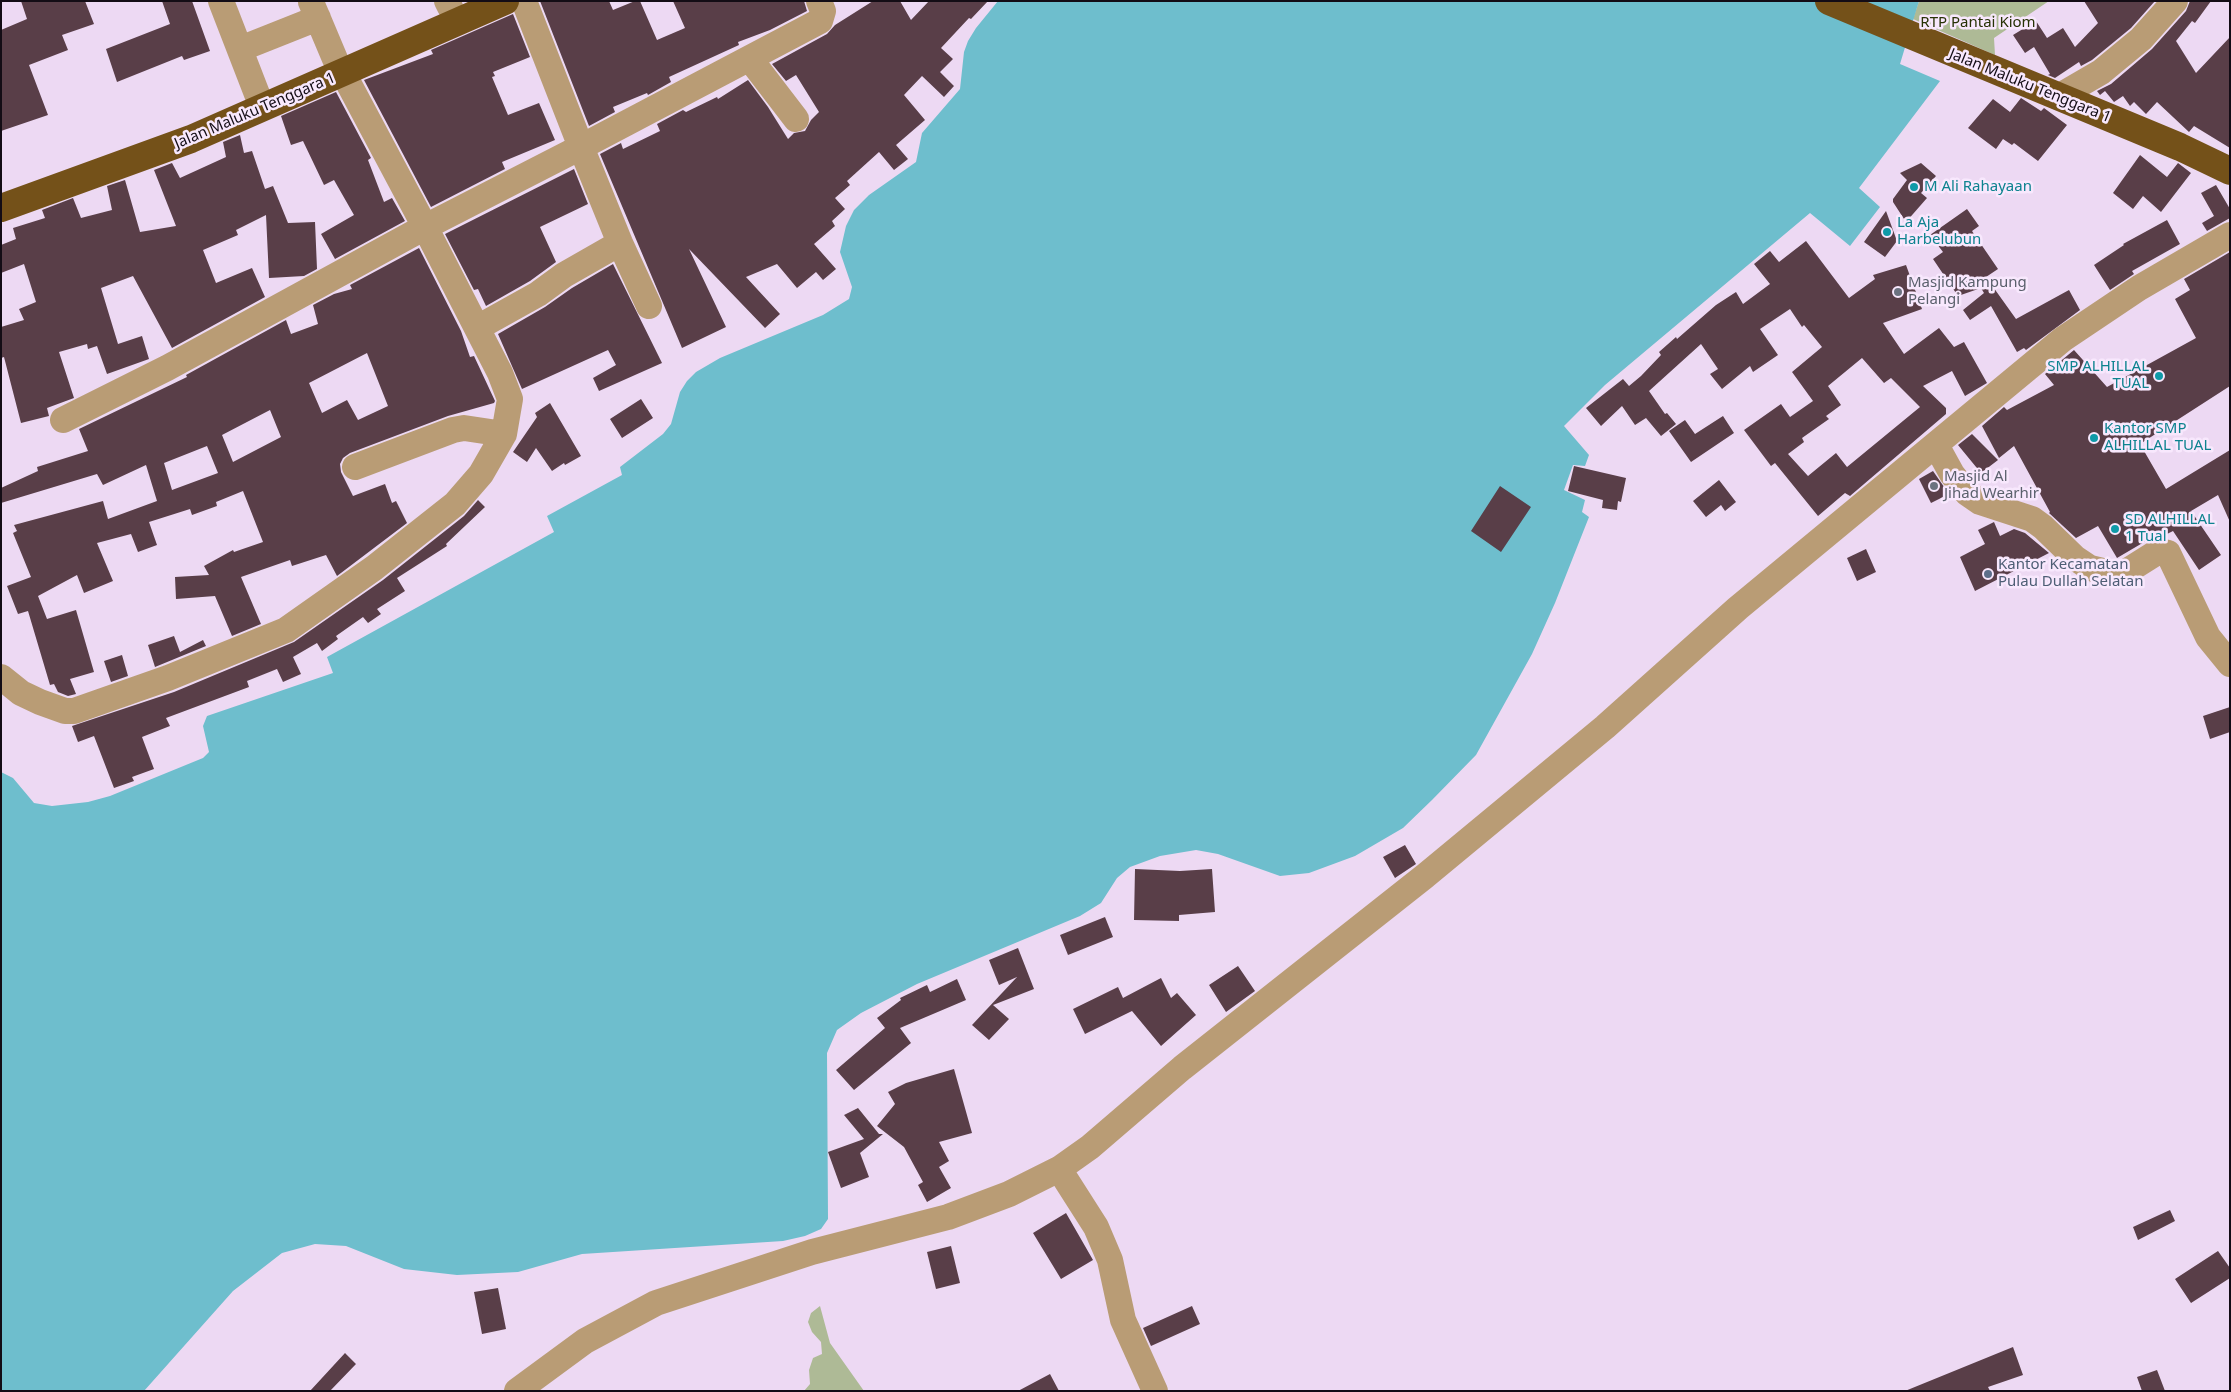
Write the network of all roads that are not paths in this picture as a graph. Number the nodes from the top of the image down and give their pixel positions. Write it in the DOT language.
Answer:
graph roads {
  1 [pos="221,1"];
  2 [pos="505,1"];
  3 [pos="524,1"];
  4 [pos="819,1"];
  5 [pos="1828,1"];
  6 [pos="2175,1"];
  7 [pos="453,3"];
  8 [pos="315,9"];
  9 [pos="240,49"];
  10 [pos="750,60"];
  11 [pos="339,66"];
  12 [pos="257,94"];
  13 [pos="2058,97"];
  14 [pos="796,119"];
  15 [pos="581,147"];
  16 [pos="2230,172"];
  17 [pos="1,189"];
  18 [pos="1,208"];
  19 [pos="425,227"];
  20 [pos="2230,235"];
  21 [pos="620,243"];
  22 [pos="649,306"];
  23 [pos="477,328"];
  24 [pos="63,420"];
  25 [pos="504,434"];
  26 [pos="1936,445"];
  27 [pos="355,467"];
  28 [pos="2230,664"];
  29 [pos="1,678"];
  30 [pos="1059,1169"];
  31 [pos="517,1391"];
  32 [pos="1155,1391"];
  1 -- 9 [label="street"];
  2 -- 11 [label="highway, Jalan Maluku Tenggara 1"];
  3 -- 15 [label="street"];
  4 -- 10 [label="street"];
  5 -- 13 [label="highway, Jalan Maluku Tenggara 1"];
  6 -- 13 [label="street"];
  7 -- 11 [label="highway, Jalan Maluku Tenggara 1"];
  8 -- 9 [label="street"];
  8 -- 11 [label="street"];
  9 -- 12 [label="street"];
  10 -- 14 [label="street"];
  10 -- 15 [label="street"];
  11 -- 12 [label="highway, Jalan Maluku Tenggara 1"];
  11 -- 18 [label="highway, Jalan Maluku Tenggara 1"];
  11 -- 19 [label="street"];
  12 -- 17 [label="highway, Jalan Maluku Tenggara 1"];
  13 -- 16 [label="highway, Jalan Maluku Tenggara 1"];
  15 -- 19 [label="street"];
  15 -- 21 [label="street"];
  19 -- 23 [label="street"];
  19 -- 24 [label="street"];
  20 -- 26 [label="street"];
  21 -- 22 [label="street"];
  21 -- 23 [label="street"];
  23 -- 25 [label="street"];
  25 -- 27 [label="street"];
  25 -- 29 [label="street"];
  26 -- 28 [label="street"];
  26 -- 30 [label="street"];
  30 -- 31 [label="street"];
  30 -- 32 [label="street"];
}
